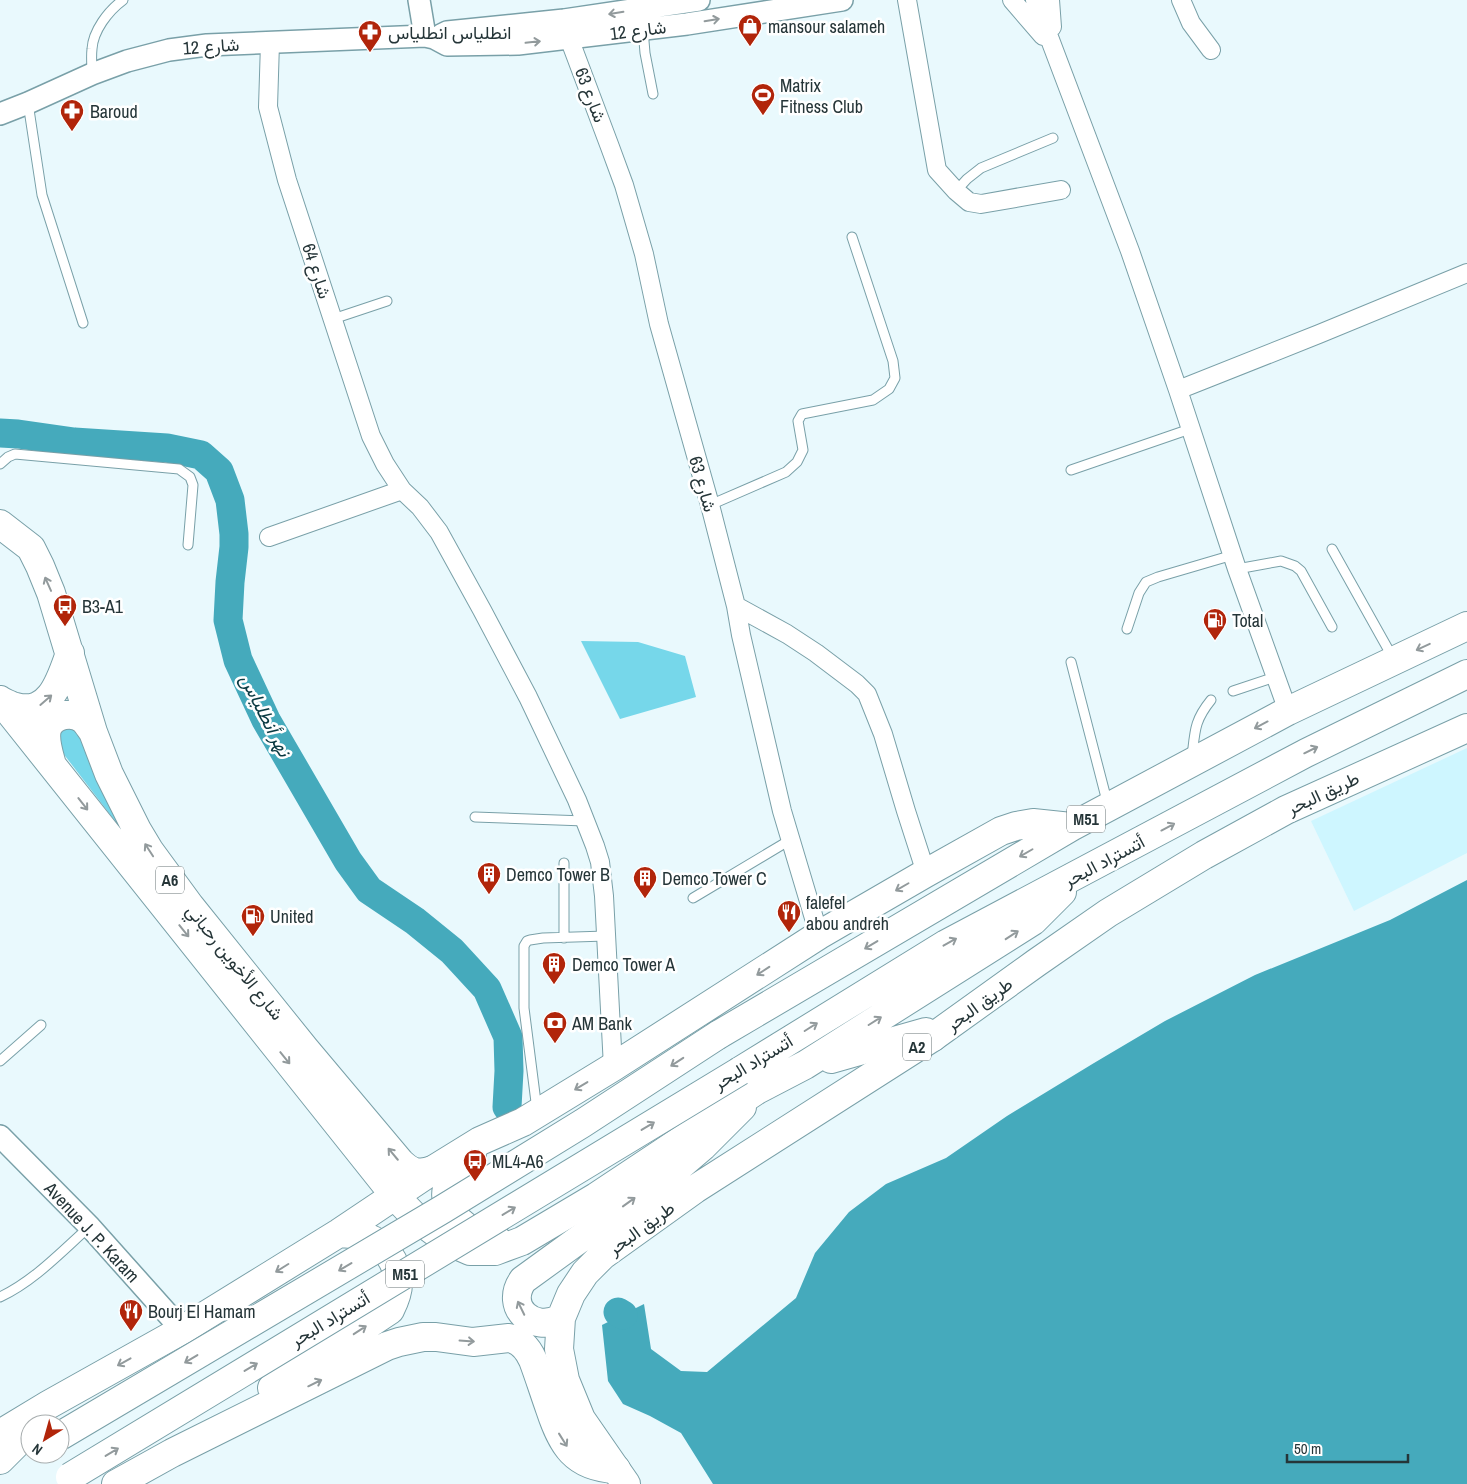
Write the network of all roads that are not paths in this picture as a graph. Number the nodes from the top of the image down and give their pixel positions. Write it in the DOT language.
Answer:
graph roads {
  1 [pos="419,0"];
  2 [pos="842,0"];
  3 [pos="906,0"];
  4 [pos="1012,0"];
  5 [pos="1034,0"];
  6 [pos="1050,0"];
  7 [pos="1181,0"];
  8 [pos="689,1"];
  9 [pos="118,2"];
  10 [pos="687,24"];
  11 [pos="567,29"];
  12 [pos="643,29"];
  13 [pos="429,37"];
  14 [pos="270,43"];
  15 [pos="1052,48"];
  16 [pos="1211,50"];
  17 [pos="92,74"];
  18 [pos="653,94"];
  19 [pos="28,103"];
  20 [pos="0,114"];
  21 [pos="1053,138"];
  22 [pos="1060,190"];
  23 [pos="956,191"];
  24 [pos="852,236"];
  25 [pos="1467,273"];
  26 [pos="387,301"];
  27 [pos="333,319"];
  28 [pos="83,323"];
  29 [pos="1178,390"];
  30 [pos="1190,429"];
  31 [pos="0,464"];
  32 [pos="1071,470"];
  33 [pos="402,490"];
  34 [pos="710,505"];
  35 [pos="0,524"];
  36 [pos="269,537"];
  37 [pos="188,545"];
  38 [pos="1332,549"];
  39 [pos="1235,562"];
  40 [pos="736,606"];
  41 [pos="1467,626"];
  42 [pos="1332,627"];
  43 [pos="1127,629"];
  44 [pos="70,653"];
  45 [pos="1394,660"];
  46 [pos="1071,662"];
  47 [pos="1467,674"];
  48 [pos="1275,677"];
  49 [pos="1233,690"];
  50 [pos="1212,700"];
  51 [pos="0,701"];
  52 [pos="1288,711"];
  53 [pos="1467,728"];
  54 [pos="94,732"];
  55 [pos="1192,763"];
  56 [pos="52,766"];
  57 [pos="1108,808"];
  58 [pos="475,817"];
  59 [pos="585,821"];
  60 [pos="1071,827"];
  61 [pos="790,840"];
  62 [pos="564,863"];
  63 [pos="926,873"];
  64 [pos="1079,874"];
  65 [pos="693,898"];
  66 [pos="819,935"];
  67 [pos="606,936"];
  68 [pos="564,938"];
  69 [pos="40,1025"];
  70 [pos="933,1037"];
  71 [pos="0,1061"];
  72 [pos="805,1065"];
  73 [pos="613,1067"];
  74 [pos="749,1081"];
  75 [pos="530,1117"];
  76 [pos="0,1136"];
  77 [pos="433,1170"];
  78 [pos="395,1196"];
  79 [pos="596,1197"];
  80 [pos="90,1227"];
  81 [pos="339,1233"];
  82 [pos="0,1297"];
  83 [pos="561,1318"];
  84 [pos="182,1330"];
  85 [pos="43,1414"];
  86 [pos="20,1425"];
  87 [pos="70,1430"];
  88 [pos="0,1434"];
  89 [pos="20,1440"];
  90 [pos="172,1453"];
  91 [pos="0,1460"];
  92 [pos="20,1460"];
  93 [pos="0,1471"];
  94 [pos="621,1476"];
  95 [pos="64,1480"];
  96 [pos="116,1484"];
  97 [pos="129,1484"];
  1 -- 13 [label="street"];
  10 -- 2 [label="street, شارع 12, one-way"];
  3 -- 23 [label="street"];
  4 -- 15 [label="street"];
  5 -- 15 [label="street"];
  6 -- 15 [label="street"];
  7 -- 16 [label="street"];
  8 -- 10 [label="street"];
  8 -- 11 [label="street, شارع 12, one-way"];
  9 -- 17 [label="lane"];
  10 -- 12 [label="street, شارع 12"];
  11 -- 12 [label="street, شارع 12"];
  11 -- 13 [label="street, شارع 12"];
  11 -- 34 [label="street, شارع 63"];
  12 -- 18 [label="lane"];
  13 -- 14 [label="street, شارع 12"];
  14 -- 17 [label="street, شارع 12"];
  14 -- 27 [label="street, شارع 64"];
  15 -- 29 [label="street"];
  17 -- 19 [label="street, شارع 12"];
  19 -- 20 [label="street, شارع 12"];
  19 -- 28 [label="lane"];
  21 -- 23 [label="lane"];
  22 -- 23 [label="street"];
  24 -- 34 [label="lane"];
  25 -- 29 [label="street"];
  26 -- 27 [label="lane"];
  27 -- 33 [label="street, شارع 64"];
  29 -- 30 [label="street"];
  30 -- 32 [label="lane"];
  30 -- 39 [label="street"];
  31 -- 37 [label="lane"];
  33 -- 36 [label="street"];
  33 -- 59 [label="street, شارع 64"];
  34 -- 40 [label="street, شارع 63"];
  44 -- 35 [label="highway, شارع الأخوين رحباني / A6, one-way"];
  38 -- 45 [label="lane"];
  39 -- 42 [label="lane"];
  39 -- 43 [label="lane"];
  39 -- 48 [label="street"];
  40 -- 61 [label="street, شارع 63"];
  40 -- 63 [label="street"];
  41 -- 45 [label="highway, أتستراد البحر / M51, one-way"];
  51 -- 44 [label="highway, one-way"];
  44 -- 54 [label="highway, شارع الأخوين رحباني / A6"];
  45 -- 52 [label="highway, أتستراد البحر / M51"];
  46 -- 57 [label="lane"];
  64 -- 47 [label="highway, أتستراد البحر / M51, one-way"];
  48 -- 49 [label="lane"];
  48 -- 52 [label="street"];
  50 -- 55 [label="lane"];
  51 -- 56 [label="highway, شارع الأخوين رحباني / A6"];
  52 -- 55 [label="highway, أتستراد البحر / M51, one-way"];
  53 -- 70 [label="highway, طريق البحر / A2"];
  54 -- 56 [label="highway"];
  77 -- 54 [label="highway, شارع الأخوين رحباني / A6, one-way"];
  55 -- 57 [label="highway, أتستراد البحر / M51"];
  56 -- 78 [label="highway, شارع الأخوين رحباني / A6, one-way"];
  57 -- 60 [label="highway, أتستراد البحر / M51"];
  58 -- 59 [label="lane"];
  59 -- 67 [label="street, شارع 64"];
  60 -- 63 [label="highway"];
  60 -- 87 [label="highway, أتستراد البحر / M51, one-way, bridge"];
  61 -- 65 [label="lane"];
  61 -- 66 [label="street, شارع 63"];
  62 -- 68 [label="lane"];
  63 -- 66 [label="highway, one-way"];
  72 -- 64 [label="highway, one-way"];
  74 -- 64 [label="highway, أتستراد البحر / M51, one-way"];
  66 -- 73 [label="highway, one-way"];
  67 -- 68 [label="lane"];
  67 -- 73 [label="street, شارع 64"];
  68 -- 75 [label="lane"];
  69 -- 71 [label="lane"];
  70 -- 72 [label="highway"];
  70 -- 83 [label="highway, طريق البحر / A2"];
  72 -- 74 [label="highway"];
  73 -- 75 [label="highway, one-way"];
  74 -- 79 [label="highway"];
  83 -- 74 [label="highway, one-way"];
  95 -- 74 [label="highway, أتستراد البحر / M51, one-way, bridge"];
  75 -- 77 [label="highway"];
  75 -- 79 [label="highway"];
  76 -- 80 [label="street, Avenue J. P. Karam"];
  77 -- 78 [label="highway"];
  78 -- 79 [label="highway, شارع الأخوين رحباني"];
  78 -- 81 [label="highway"];
  80 -- 82 [label="lane"];
  80 -- 84 [label="street, Avenue J. P. Karam"];
  81 -- 84 [label="highway, one-way"];
  90 -- 81 [label="highway, one-way"];
  83 -- 94 [label="highway, طريق البحر / A2"];
  84 -- 85 [label="highway, one-way"];
  86 -- 88 [label="highway"];
  89 -- 91 [label="highway"];
  90 -- 94 [label="highway, one-way"];
  90 -- 96 [label="highway"];
  90 -- 97 [label="street"];
  92 -- 93 [label="highway"];
}
